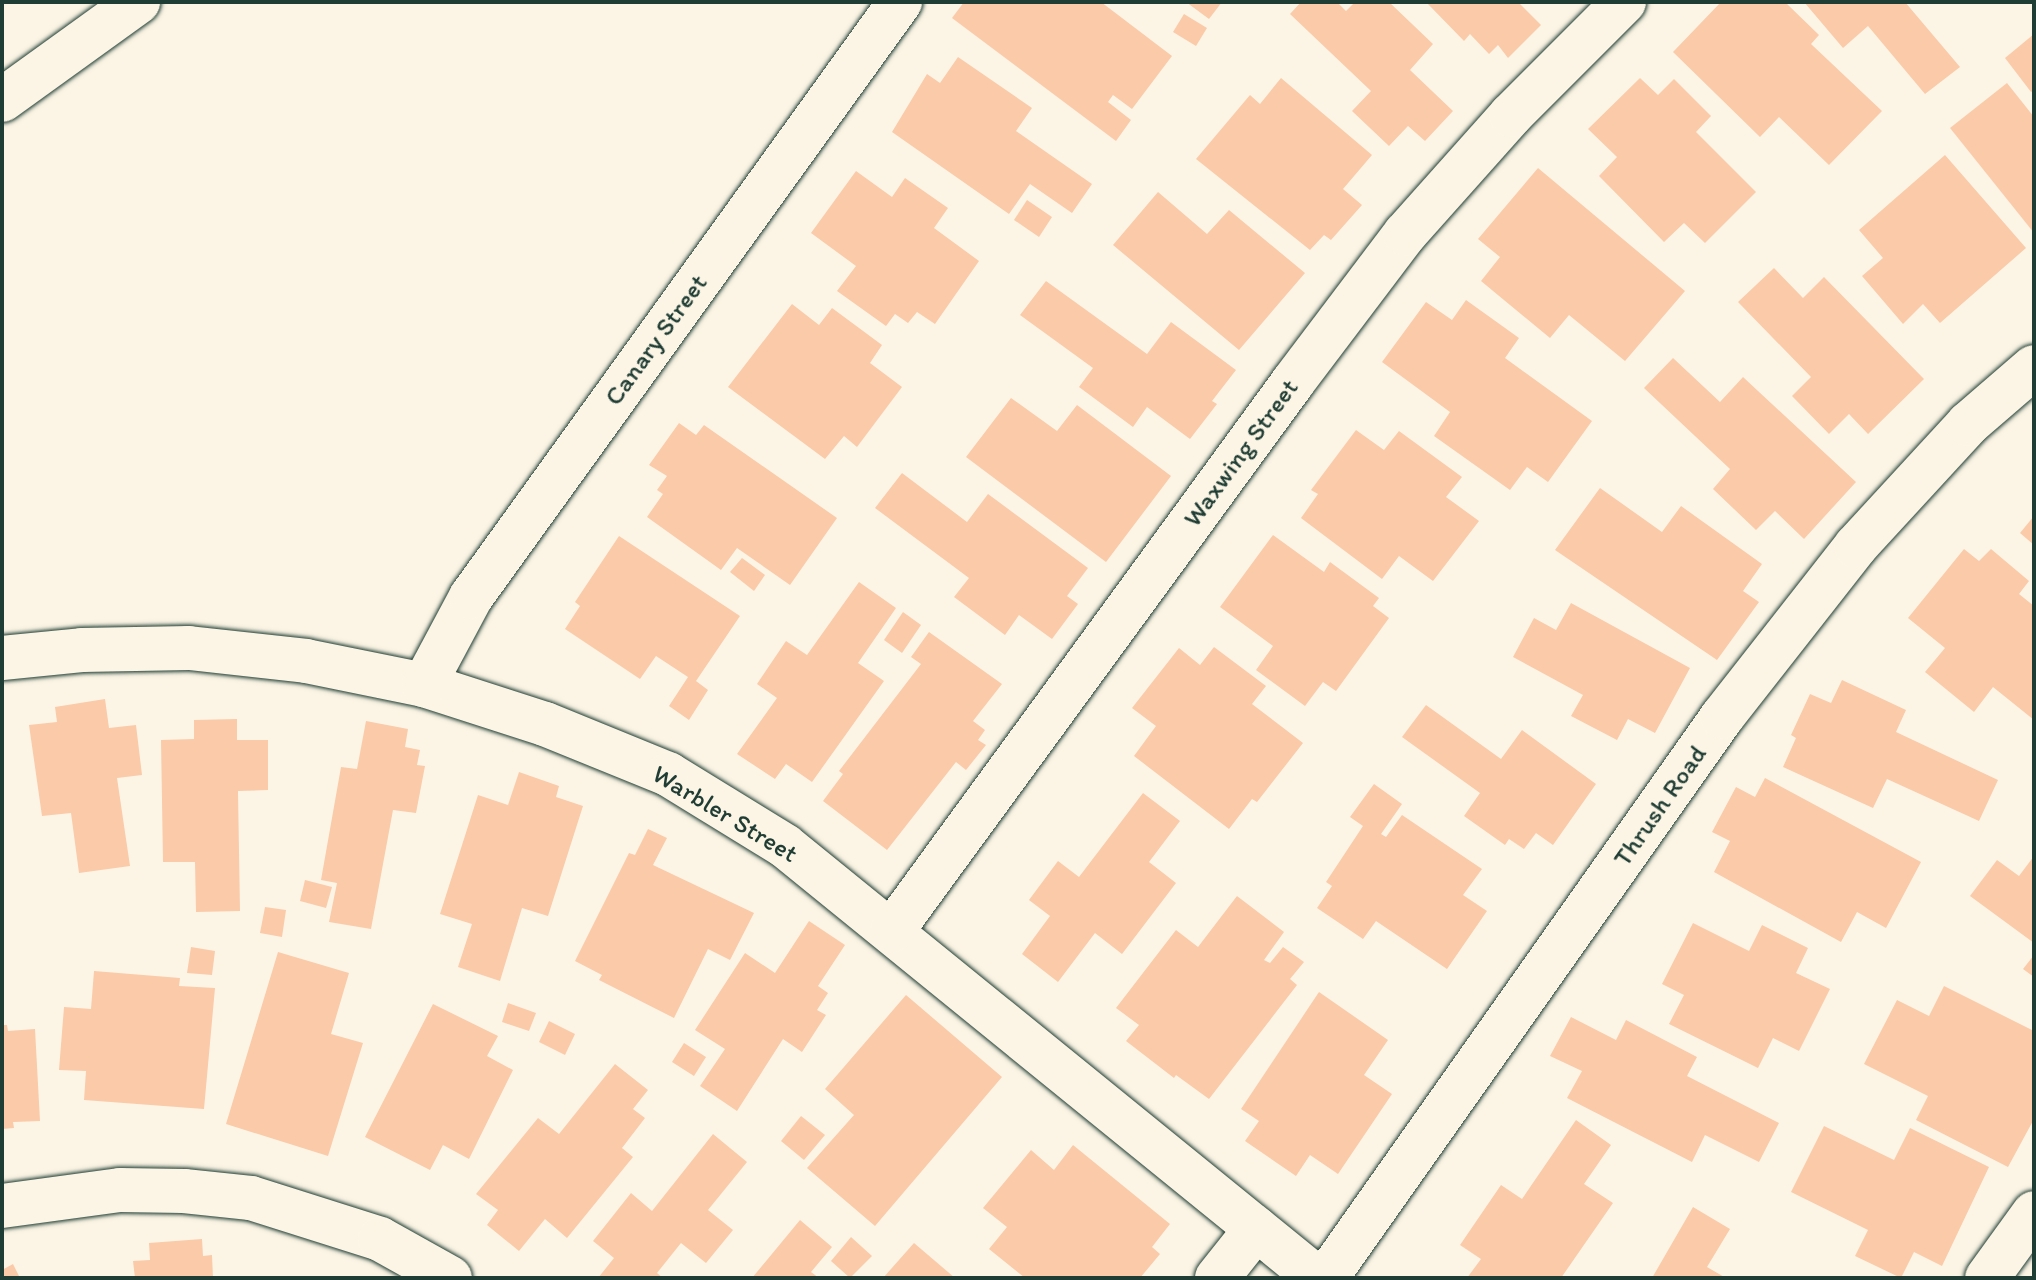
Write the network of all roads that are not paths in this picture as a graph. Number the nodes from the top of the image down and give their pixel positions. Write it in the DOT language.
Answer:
graph roads {
  1 [pos="138,2"];
  2 [pos="900,2"];
  3 [pos="1624,2"];
  4 [pos="2,100"];
  5 [pos="2034,367"];
  6 [pos="2,658"];
  7 [pos="424,685"];
  8 [pos="892,931"];
  9 [pos="2,1206"];
  10 [pos="2034,1213"];
  11 [pos="1256,1229"];
  12 [pos="450,1278"];
  13 [pos="1217,1278"];
  14 [pos="1317,1278"];
  15 [pos="1326,1278"];
  16 [pos="1987,1278"];
  1 -- 4 [label="street"];
  2 -- 7 [label="street, Canary Street"];
  3 -- 8 [label="street, Waxwing Street"];
  5 -- 15 [label="street, Thrush Road"];
  6 -- 7 [label="street, Warbler Street"];
  7 -- 8 [label="street, Warbler Street"];
  8 -- 11 [label="street, Warbler Street"];
  9 -- 12 [label="street"];
  10 -- 16 [label="street"];
  11 -- 13 [label="street"];
  11 -- 14 [label="street, Warbler Street"];
}
